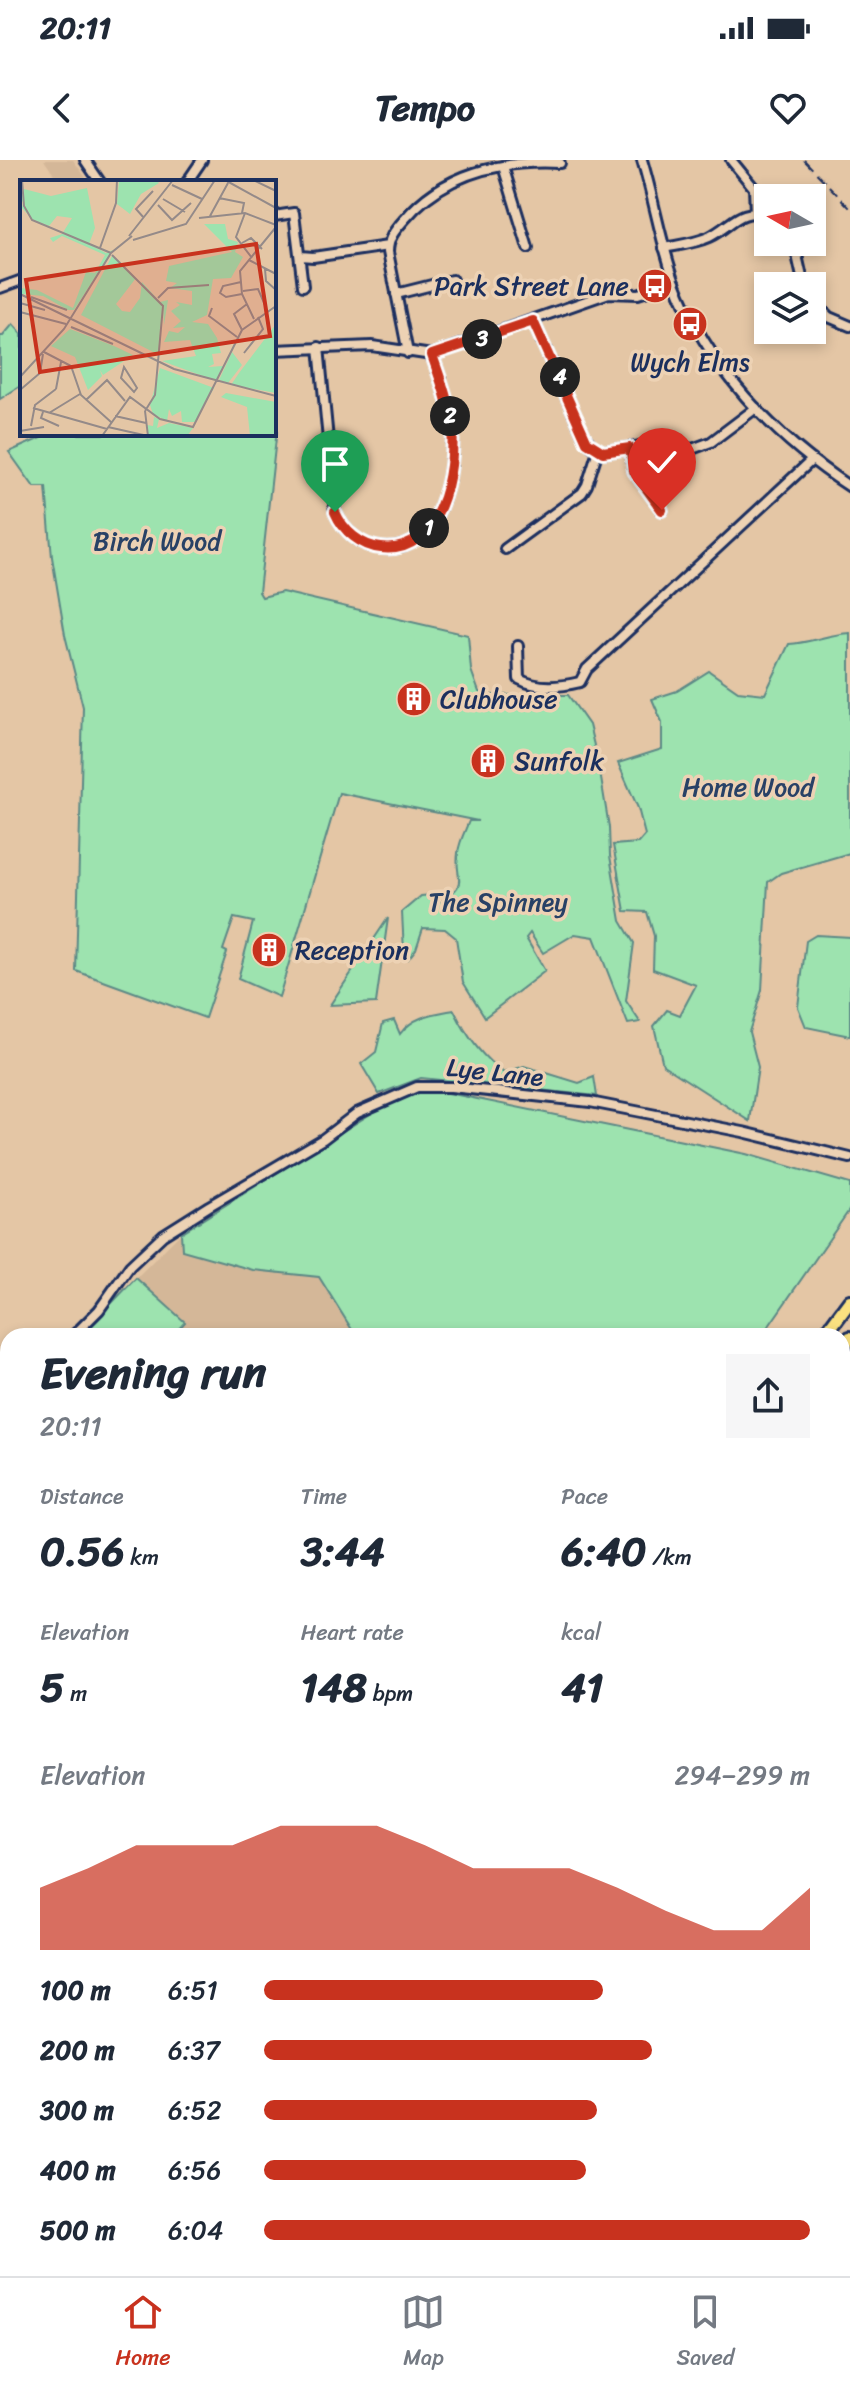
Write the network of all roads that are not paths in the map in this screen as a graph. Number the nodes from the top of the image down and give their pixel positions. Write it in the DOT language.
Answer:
graph roads {
  1 [pos="85,160"];
  2 [pos="202,160"];
  3 [pos="642,160"];
  4 [pos="731,160"];
  5 [pos="560,163"];
  6 [pos="503,166"];
  7 [pos="99,180"];
  8 [pos="188,180"];
  9 [pos="754,188"];
  10 [pos="754,212"];
  11 [pos="276,216"];
  12 [pos="388,246"];
  13 [pos="528,248"];
  14 [pos="664,248"];
  15 [pos="300,256"];
  16 [pos="452,280"];
  17 [pos="20,281"];
  18 [pos="675,282"];
  19 [pos="303,286"];
  20 [pos="0,288"];
  21 [pos="396,294"];
  22 [pos="826,314"];
  23 [pos="533,321"];
  24 [pos="850,326"];
  25 [pos="319,347"];
  26 [pos="276,350"];
  27 [pos="408,353"];
  28 [pos="432,355"];
  29 [pos="756,408"];
  30 [pos="630,448"];
  31 [pos="598,450"];
  32 [pos="812,460"];
  33 [pos="850,487"];
  34 [pos="662,510"];
  35 [pos="505,549"];
  36 [pos="518,646"];
  37 [pos="850,1158"];
  38 [pos="850,1301"];
  39 [pos="81,1328"];
  40 [pos="830,1328"];
  1 -- 7 [label="street"];
  2 -- 8 [label="street"];
  3 -- 14 [label="street"];
  4 -- 9 [label="street"];
  5 -- 6 [label="street"];
  6 -- 12 [label="street"];
  6 -- 13 [label="street"];
  10 -- 14 [label="street"];
  11 -- 15 [label="street"];
  12 -- 15 [label="street"];
  12 -- 21 [label="street"];
  14 -- 18 [label="street"];
  15 -- 19 [label="street"];
  16 -- 21 [label="street"];
  17 -- 20 [label="street"];
  18 -- 23 [label="street"];
  18 -- 29 [label="street"];
  21 -- 27 [label="street"];
  22 -- 24 [label="street"];
  23 -- 28 [label="street"];
  23 -- 31 [label="street"];
  25 -- 26 [label="street"];
  25 -- 27 [label="street"];
  25 -- 28 [label="street"];
  27 -- 28 [label="street"];
  29 -- 30 [label="street"];
  29 -- 32 [label="street"];
  30 -- 31 [label="street"];
  30 -- 34 [label="street"];
  31 -- 35 [label="street"];
  32 -- 33 [label="street"];
  32 -- 36 [label="street"];
  37 -- 39 [label="street, Lye Lane"];
  38 -- 40 [label="highway"];
}
